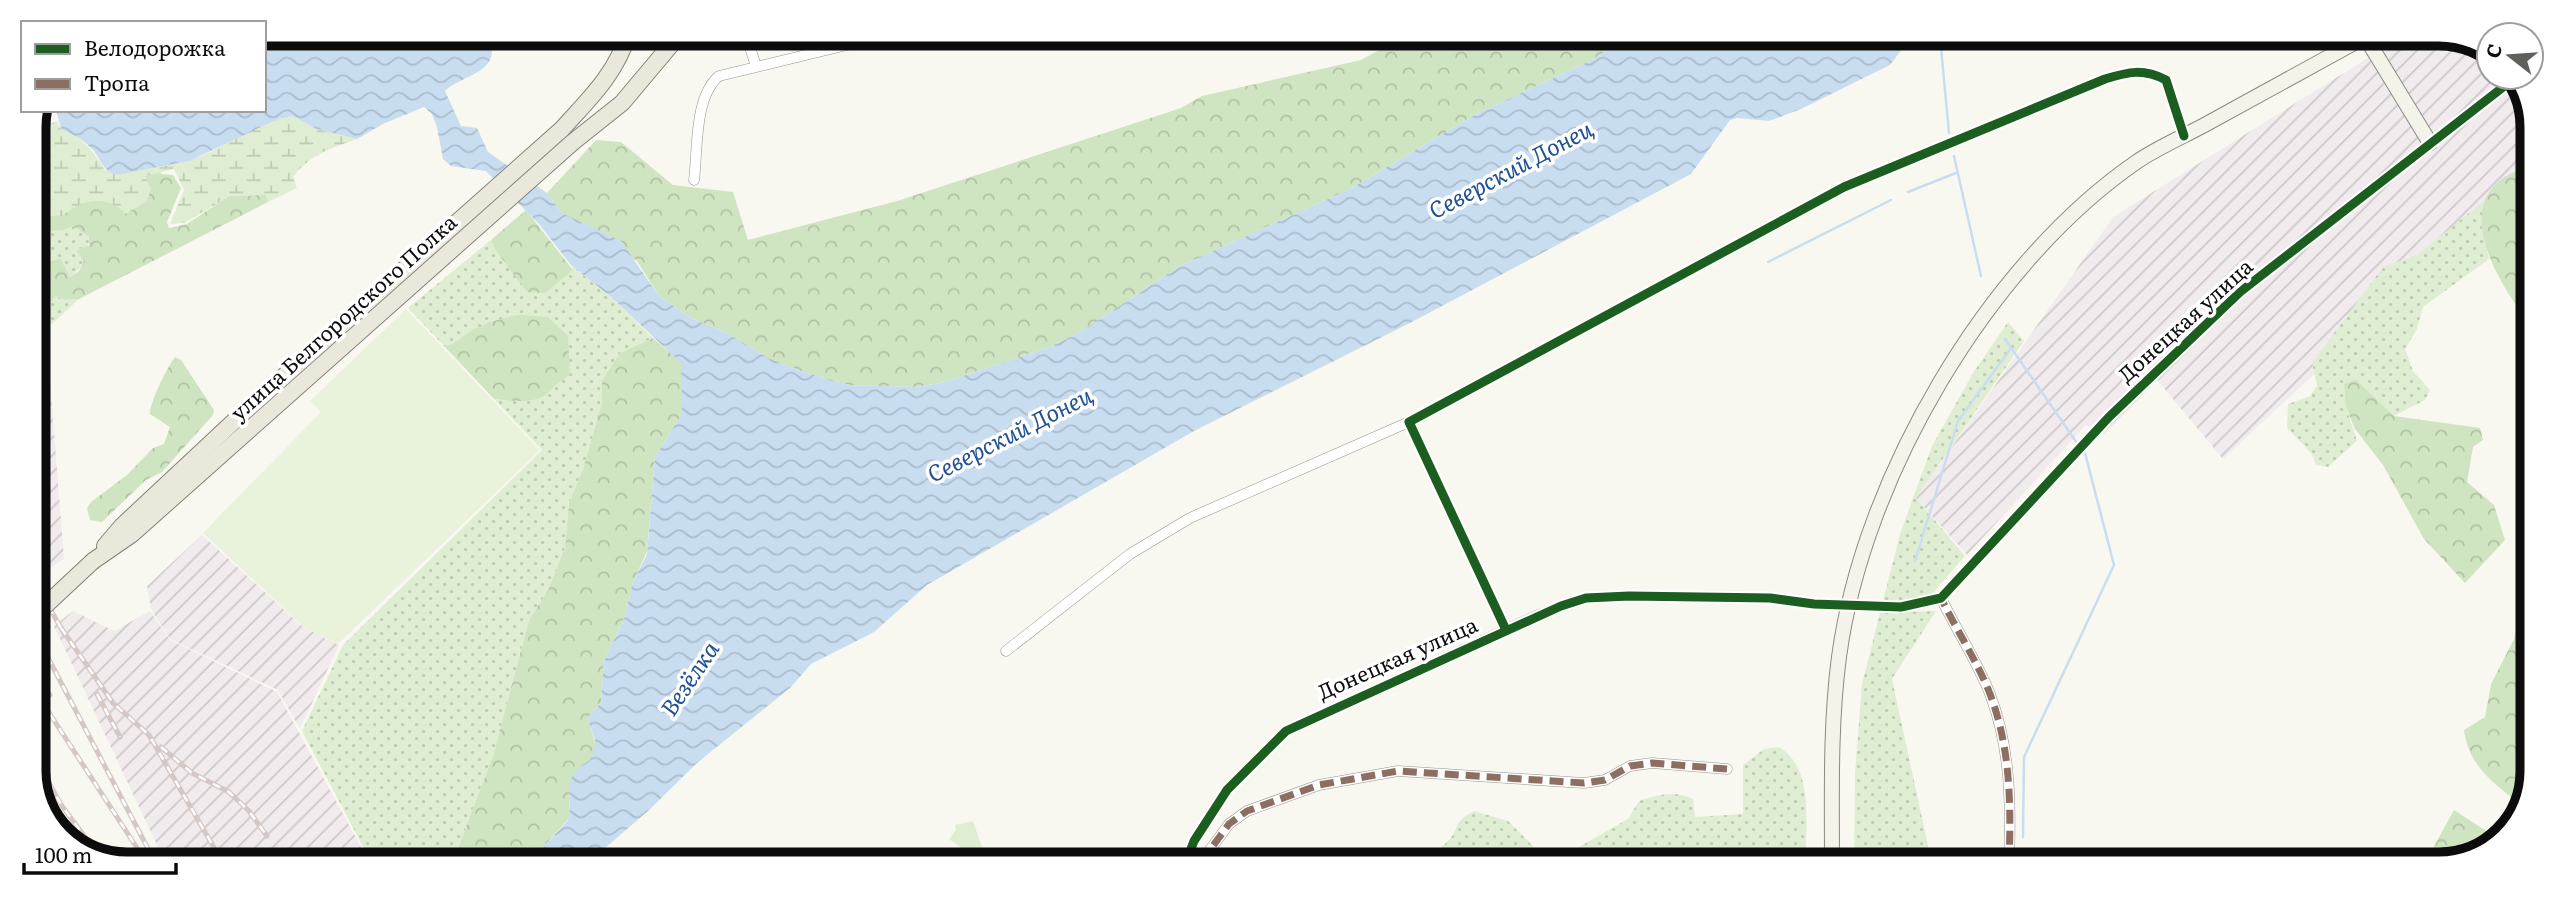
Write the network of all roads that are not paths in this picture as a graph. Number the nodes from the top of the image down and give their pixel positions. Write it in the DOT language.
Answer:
graph roads {
  1 [pos="624,46"];
  2 [pos="670,46"];
  3 [pos="750,46"];
  4 [pos="841,46"];
  5 [pos="2350,46"];
  6 [pos="2370,46"];
  7 [pos="756,66"];
  8 [pos="2498,91"];
  9 [pos="2184,136"];
  10 [pos="2430,143"];
  11 [pos="694,180"];
  12 [pos="1409,422"];
  13 [pos="93,561"];
  14 [pos="1941,598"];
  15 [pos="1814,604"];
  16 [pos="46,605"];
  17 [pos="1901,607"];
  18 [pos="1506,630"];
  19 [pos="1006,651"];
  20 [pos="1727,769"];
  21 [pos="1190,852"];
  22 [pos="1208,852"];
  23 [pos="1832,852"];
  24 [pos="2009,852"];
  1 -- 13 [label="main road, улица Белгородского Полка"];
  2 -- 13 [label="main road, улица Белгородского Полка"];
  3 -- 7 [label="street"];
  4 -- 7 [label="street"];
  5 -- 9 [label="main road"];
  6 -- 10 [label="main road"];
  7 -- 11 [label="street"];
  8 -- 10 [label="street, Донецкая улица"];
  9 -- 12 [label="street"];
  9 -- 23 [label="main road"];
  10 -- 14 [label="street, Донецкая улица"];
  12 -- 18 [label="street"];
  12 -- 19 [label="street"];
  13 -- 16 [label="main road, улица Белгородского Полка, bridge"];
  14 -- 17 [label="street"];
  14 -- 24 [label="street"];
  15 -- 18 [label="street, Донецкая улица"];
  18 -- 21 [label="street, Донецкая улица"];
  20 -- 22 [label="street"];
}
